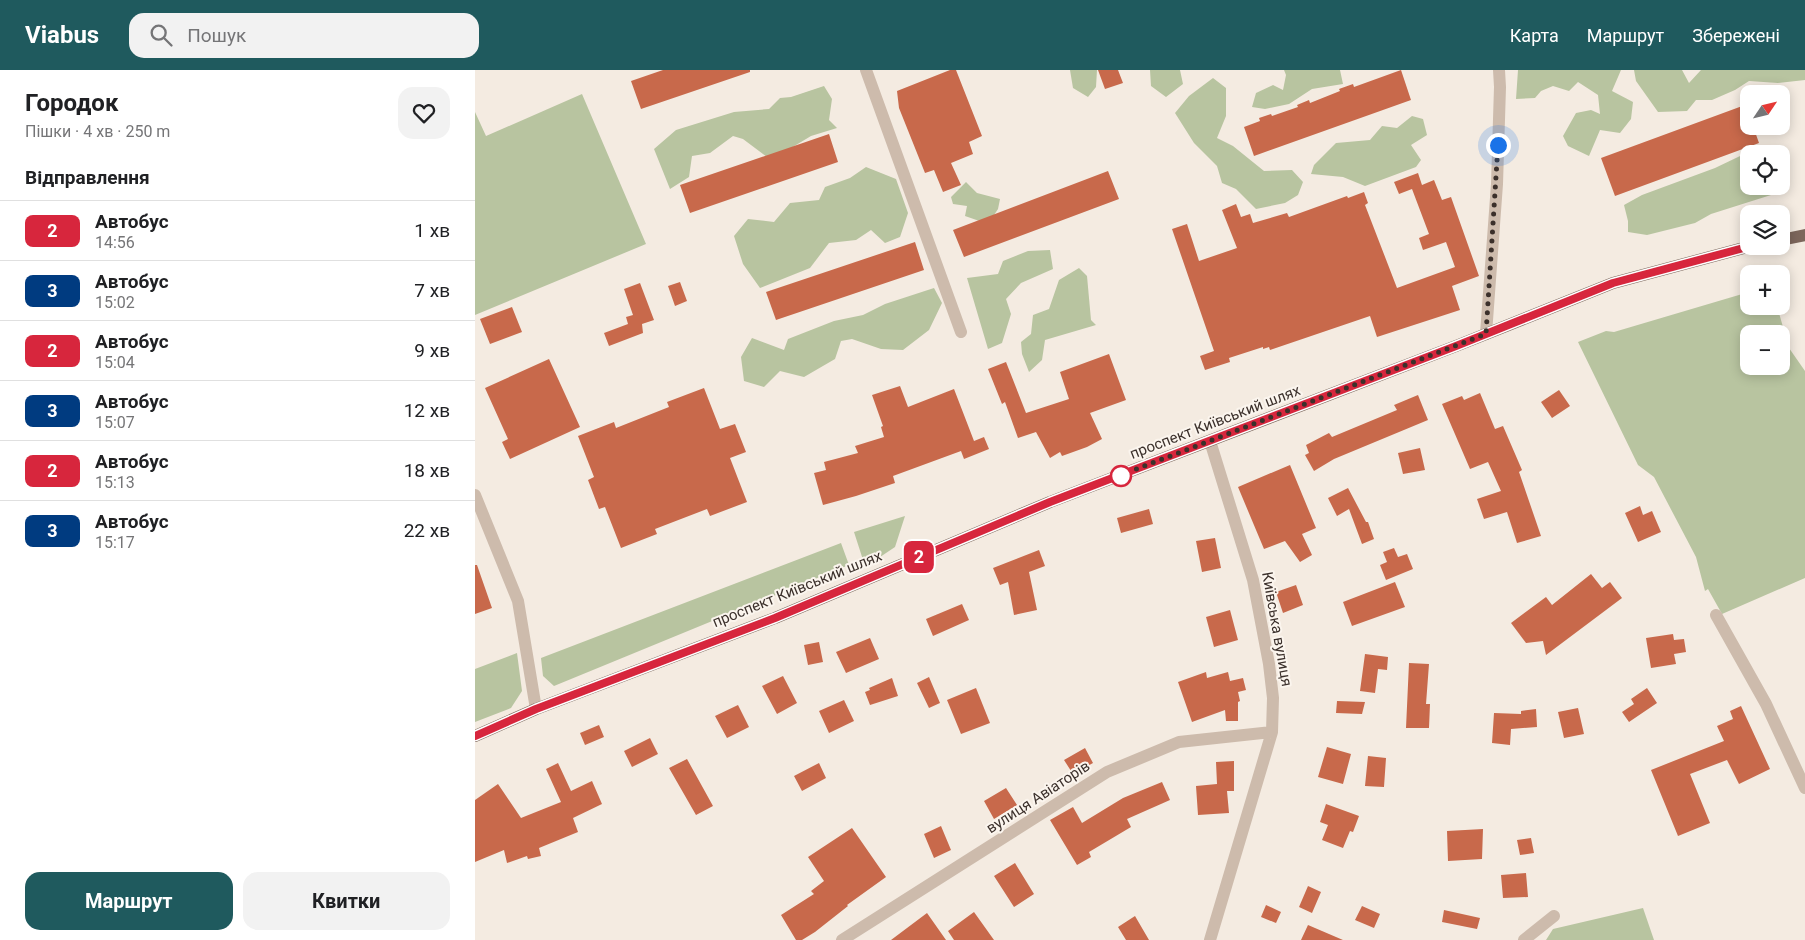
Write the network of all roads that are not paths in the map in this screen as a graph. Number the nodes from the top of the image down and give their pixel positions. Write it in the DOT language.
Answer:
graph roads {
  1 [pos="867,70"];
  2 [pos="1499,70"];
  3 [pos="1805,235"];
  4 [pos="1790,238"];
  5 [pos="1740,249"];
  6 [pos="961,332"];
  7 [pos="1486,334"];
  8 [pos="1210,441"];
  9 [pos="475,495"];
  10 [pos="1716,614"];
  11 [pos="536,709"];
  12 [pos="1272,732"];
  13 [pos="475,736"];
  14 [pos="1805,788"];
  15 [pos="1554,916"];
  16 [pos="842,940"];
  17 [pos="1210,940"];
  18 [pos="1524,940"];
  1 -- 6 [label="street"];
  2 -- 7 [label="street"];
  3 -- 4 [label="main road"];
  5 -- 7 [label="main road, проспект Київський шлях"];
  7 -- 8 [label="main road, проспект Київський шлях"];
  8 -- 11 [label="main road, проспект Київський шлях"];
  8 -- 12 [label="street, Київська вулиця"];
  9 -- 11 [label="street"];
  10 -- 14 [label="street"];
  11 -- 13 [label="main road, проспект Київський шлях"];
  12 -- 16 [label="street, вулиця Авіаторів"];
  12 -- 17 [label="street, Київська вулиця"];
  15 -- 18 [label="street"];
}
